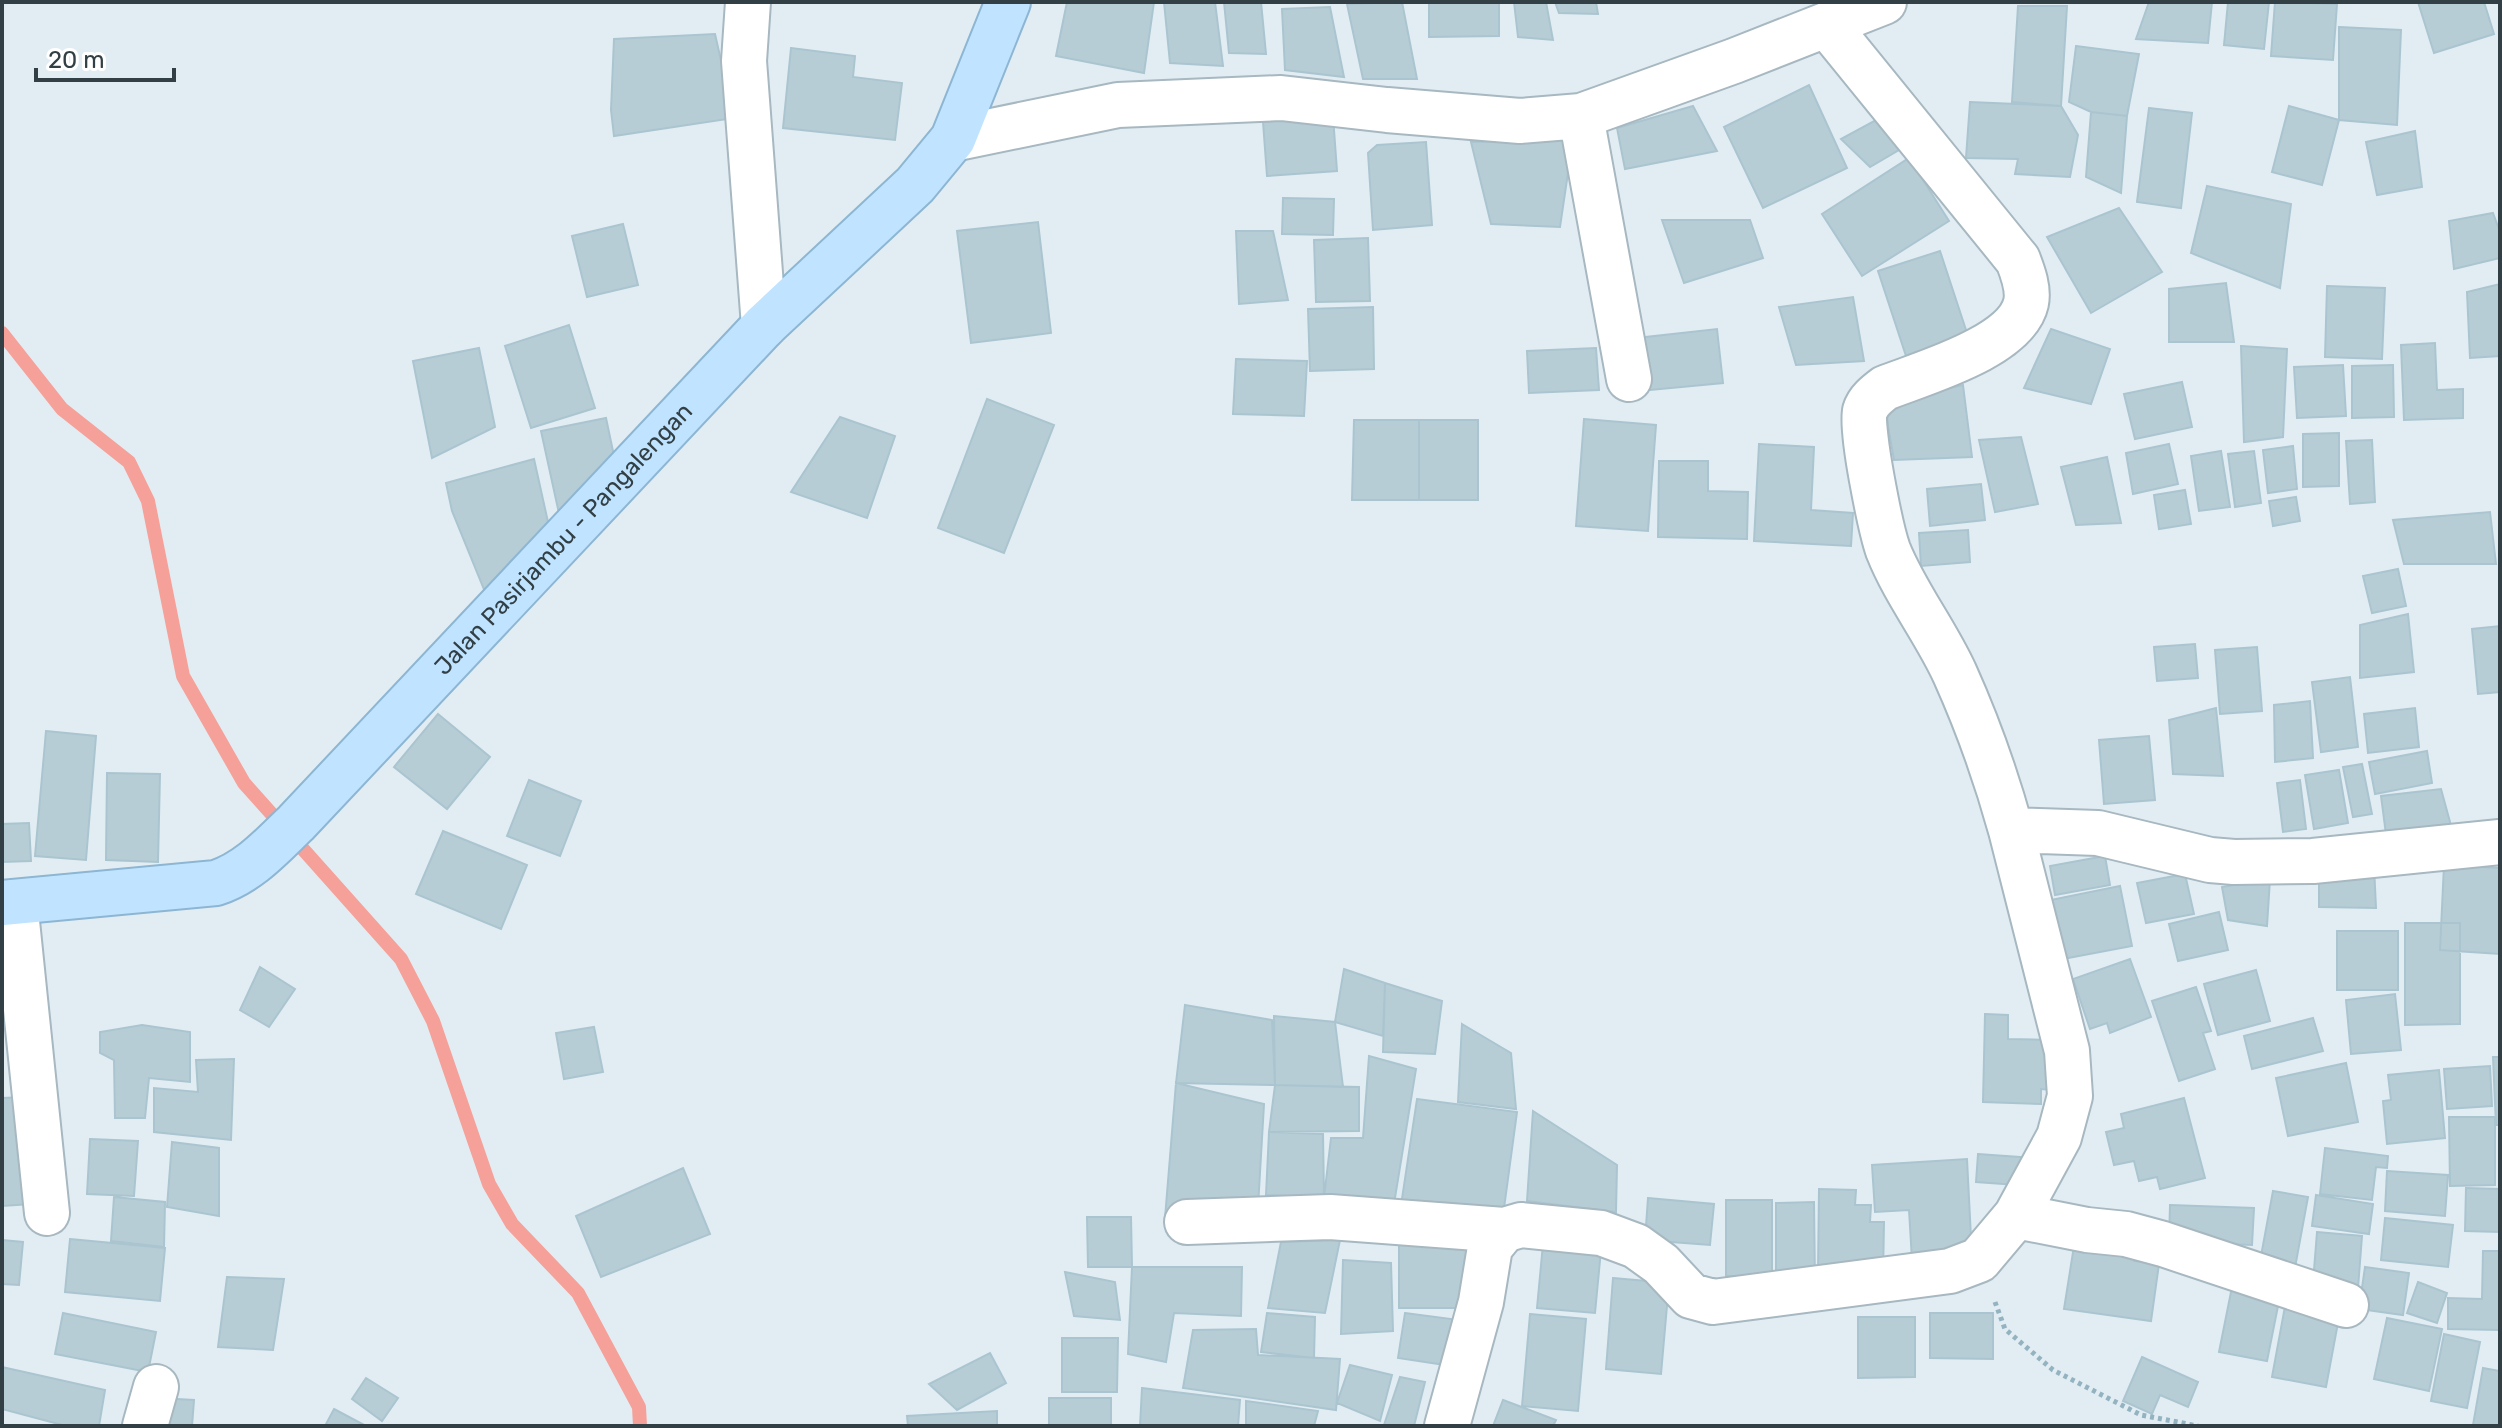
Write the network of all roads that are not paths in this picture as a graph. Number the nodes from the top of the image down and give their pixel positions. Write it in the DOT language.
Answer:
graph roads {
  1 [pos="748,2"];
  2 [pos="1008,2"];
  3 [pos="1884,2"];
  4 [pos="1827,25"];
  5 [pos="1581,116"];
  6 [pos="953,139"];
  7 [pos="764,326"];
  8 [pos="1629,379"];
  9 [pos="2011,830"];
  10 [pos="2500,842"];
  11 [pos="9,902"];
  12 [pos="47,1213"];
  13 [pos="2016,1216"];
  14 [pos="1187,1222"];
  15 [pos="1504,1230"];
  16 [pos="2346,1305"];
  17 [pos="1447,1426"];
  1 -- 7 [label="street"];
  2 -- 6 [label="main road, Jalan Pasirjambu - Pangalengan"];
  3 -- 4 [label="street"];
  4 -- 5 [label="street"];
  4 -- 9 [label="street"];
  5 -- 6 [label="street"];
  5 -- 8 [label="street"];
  6 -- 7 [label="main road, Jalan Pasirjambu - Pangalengan"];
  7 -- 11 [label="main road, Jalan Pasirjambu - Pangalengan"];
  9 -- 10 [label="street"];
  9 -- 13 [label="street"];
  11 -- 12 [label="street"];
  13 -- 15 [label="street"];
  13 -- 16 [label="street"];
  14 -- 15 [label="street"];
  15 -- 17 [label="street"];
}
